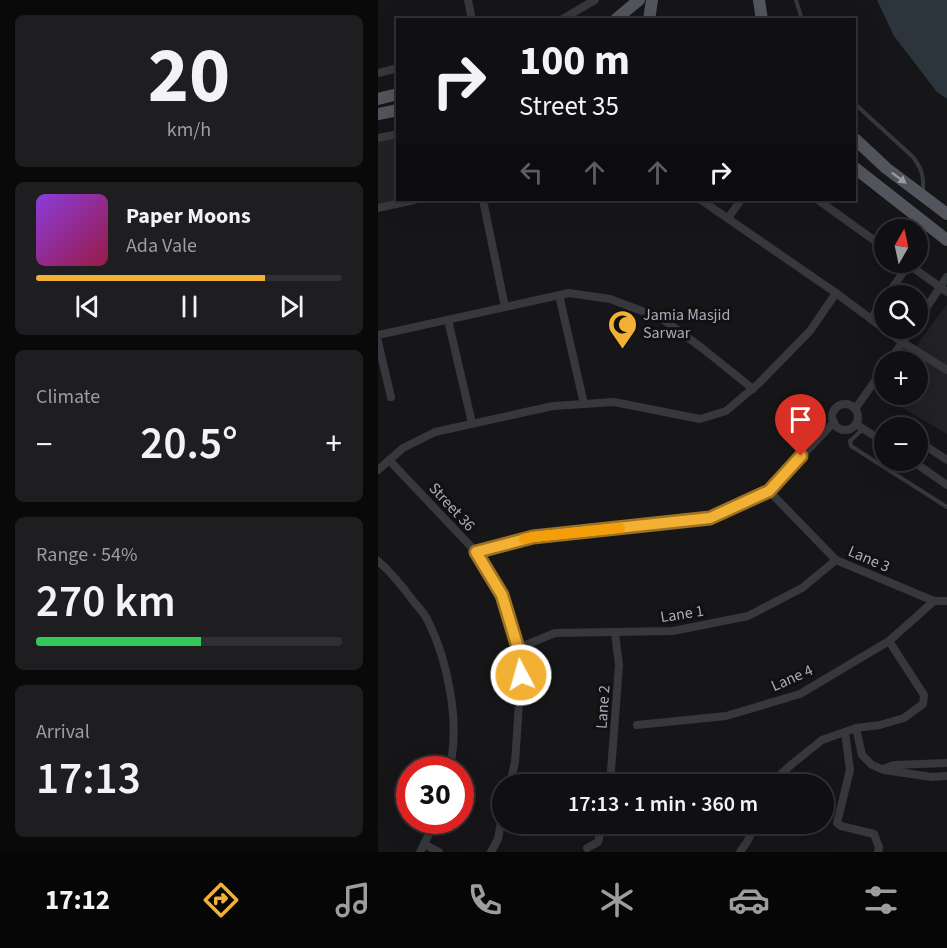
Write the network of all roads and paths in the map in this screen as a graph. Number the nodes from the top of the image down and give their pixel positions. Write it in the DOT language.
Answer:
graph roads {
  1 [pos="468,0"];
  2 [pos="595,0"];
  3 [pos="639,0"];
  4 [pos="652,0"];
  5 [pos="759,0"];
  6 [pos="796,0"];
  7 [pos="472,18"];
  8 [pos="564,18"];
  9 [pos="617,18"];
  10 [pos="649,18"];
  11 [pos="762,18"];
  12 [pos="801,18"];
  13 [pos="396,68"];
  14 [pos="378,73"];
  15 [pos="396,94"];
  16 [pos="378,99"];
  17 [pos="856,105"];
  18 [pos="396,110"];
  19 [pos="378,114"];
  20 [pos="396,134"];
  21 [pos="378,138"];
  22 [pos="856,140"];
  23 [pos="856,169"];
  24 [pos="922,195"];
  25 [pos="410,201"];
  26 [pos="483,201"];
  27 [pos="702,201"];
  28 [pos="740,201"];
  29 [pos="819,201"];
  30 [pos="378,208"];
  31 [pos="947,214"];
  32 [pos="728,218"];
  33 [pos="874,240"];
  34 [pos="946,241"];
  35 [pos="921,273"];
  36 [pos="947,277"];
  37 [pos="944,289"];
  38 [pos="836,293"];
  39 [pos="559,295"];
  40 [pos="505,307"];
  41 [pos="928,308"];
  42 [pos="874,315"];
  43 [pos="871,319"];
  44 [pos="448,320"];
  45 [pos="378,335"];
  46 [pos="904,339"];
  47 [pos="378,342"];
  48 [pos="902,342"];
  49 [pos="896,351"];
  50 [pos="947,370"];
  51 [pos="874,382"];
  52 [pos="753,388"];
  53 [pos="391,397"];
  54 [pos="584,404"];
  55 [pos="855,409"];
  56 [pos="834,422"];
  57 [pos="472,423"];
  58 [pos="860,426"];
  59 [pos="874,436"];
  60 [pos="928,448"];
  61 [pos="389,460"];
  62 [pos="947,460"];
  63 [pos="378,470"];
  64 [pos="928,471"];
  65 [pos="947,484"];
  66 [pos="769,491"];
  67 [pos="947,507"];
  68 [pos="476,552"];
  69 [pos="836,560"];
  70 [pos="378,561"];
  71 [pos="947,601"];
  72 [pos="934,602"];
  73 [pos="615,633"];
  74 [pos="889,641"];
  75 [pos="518,648"];
  76 [pos="638,725"];
  77 [pos="856,728"];
  78 [pos="845,732"];
  79 [pos="453,756"];
  80 [pos="947,764"];
  81 [pos="881,770"];
  82 [pos="512,774"];
  83 [pos="611,774"];
  84 [pos="782,774"];
  85 [pos="947,776"];
  86 [pos="429,834"];
  87 [pos="499,834"];
  88 [pos="600,834"];
  89 [pos="751,834"];
  90 [pos="424,844"];
  91 [pos="587,848"];
  92 [pos="420,852"];
  93 [pos="439,852"];
  94 [pos="491,852"];
  95 [pos="740,852"];
  96 [pos="878,852"];
  1 -- 7 [label="street"];
  2 -- 8 [label="street"];
  3 -- 9 [label="main road"];
  4 -- 10 [label="main road"];
  5 -- 11 [label="main road"];
  6 -- 12 [label="lane"];
  13 -- 14 [label="street"];
  15 -- 16 [label="main road"];
  17 -- 24 [label="lane"];
  18 -- 19 [label="main road"];
  20 -- 21 [label="street"];
  22 -- 24 [label="main road, one-way"];
  23 -- 34 [label="main road"];
  24 -- 31 [label="main road"];
  25 -- 30 [label="street"];
  26 -- 40 [label="street"];
  27 -- 32 [label="street"];
  28 -- 32 [label="street"];
  29 -- 33 [label="street"];
  32 -- 38 [label="street"];
  35 -- 37 [label="street"];
  36 -- 37 [label="street"];
  37 -- 41 [label="street"];
  38 -- 43 [label="street"];
  38 -- 52 [label="street"];
  39 -- 40 [label="street"];
  39 -- 52 [label="street"];
  39 -- 54 [label="street"];
  40 -- 44 [label="street"];
  42 -- 43 [label="street"];
  43 -- 48 [label="street"];
  44 -- 45 [label="street"];
  44 -- 57 [label="street"];
  46 -- 48 [label="street"];
  47 -- 53 [label="street"];
  48 -- 49 [label="street"];
  48 -- 50 [label="street"];
  51 -- 55 [label="street"];
  52 -- 54 [label="street"];
  54 -- 57 [label="street"];
  55 -- 56 [label="street"];
  55 -- 58 [label="street"];
  56 -- 58 [label="street"];
  56 -- 66 [label="street"];
  57 -- 61 [label="street"];
  58 -- 59 [label="street"];
  58 -- 67 [label="lane"];
  60 -- 62 [label="street"];
  61 -- 63 [label="street"];
  61 -- 68 [label="street, Street 36"];
  64 -- 65 [label="street"];
  66 -- 68 [label="street"];
  66 -- 69 [label="street, Lane 3"];
  68 -- 75 [label="street, Street 36"];
  69 -- 72 [label="street, Lane 3"];
  69 -- 73 [label="street, Lane 1"];
  70 -- 79 [label="street"];
  71 -- 72 [label="street, Lane 3"];
  72 -- 74 [label="street, Lane 4"];
  73 -- 75 [label="street, Lane 1"];
  73 -- 83 [label="street, Lane 2"];
  74 -- 76 [label="street, Lane 4"];
  74 -- 77 [label="street"];
  75 -- 82 [label="street, Street 36"];
  77 -- 78 [label="street"];
  77 -- 81 [label="street"];
  78 -- 84 [label="street"];
  78 -- 96 [label="street"];
  80 -- 81 [label="street"];
  81 -- 85 [label="street"];
  86 -- 90 [label="street"];
  87 -- 94 [label="street"];
  88 -- 91 [label="street"];
  89 -- 95 [label="street"];
  90 -- 92 [label="street"];
  90 -- 93 [label="street"];
}
